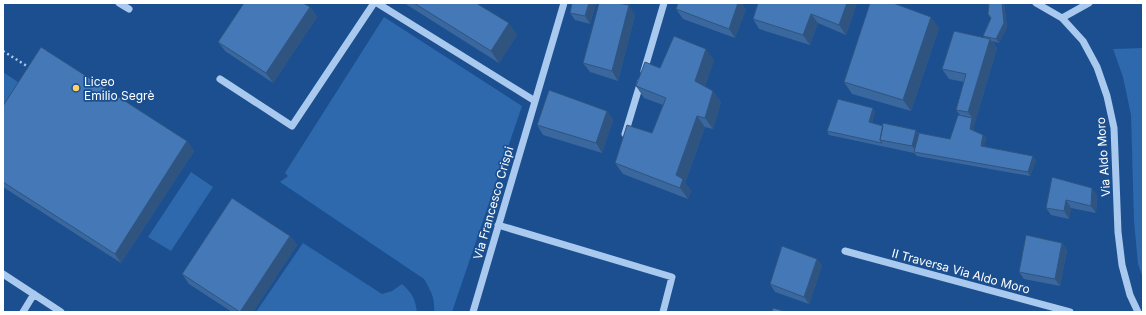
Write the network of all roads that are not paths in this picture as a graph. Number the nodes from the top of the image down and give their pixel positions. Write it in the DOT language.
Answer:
graph roads {
  1 [pos="119,3"];
  2 [pos="376,3"];
  3 [pos="564,3"];
  4 [pos="664,3"];
  5 [pos="1036,3"];
  6 [pos="1089,3"];
  7 [pos="129,9"];
  8 [pos="1062,18"];
  9 [pos="220,79"];
  10 [pos="535,101"];
  11 [pos="624,139"];
  12 [pos="498,225"];
  13 [pos="845,250"];
  14 [pos="3,274"];
  15 [pos="34,294"];
  16 [pos="23,312"];
  17 [pos="61,312"];
  18 [pos="473,312"];
  19 [pos="663,312"];
  20 [pos="1070,312"];
  21 [pos="1138,312"];
  1 -- 7 [label="street"];
  2 -- 9 [label="street"];
  2 -- 10 [label="street"];
  3 -- 10 [label="street, Via Francesco Crispi"];
  4 -- 11 [label="street"];
  5 -- 8 [label="street, Via Aldo Moro"];
  6 -- 8 [label="street"];
  8 -- 21 [label="street, Via Aldo Moro"];
  10 -- 12 [label="street, Via Francesco Crispi"];
  12 -- 18 [label="street, Via Francesco Crispi"];
  12 -- 19 [label="street"];
  13 -- 20 [label="street, II Traversa Via Aldo Moro"];
  14 -- 15 [label="street"];
  15 -- 16 [label="street"];
  15 -- 17 [label="street"];
}
